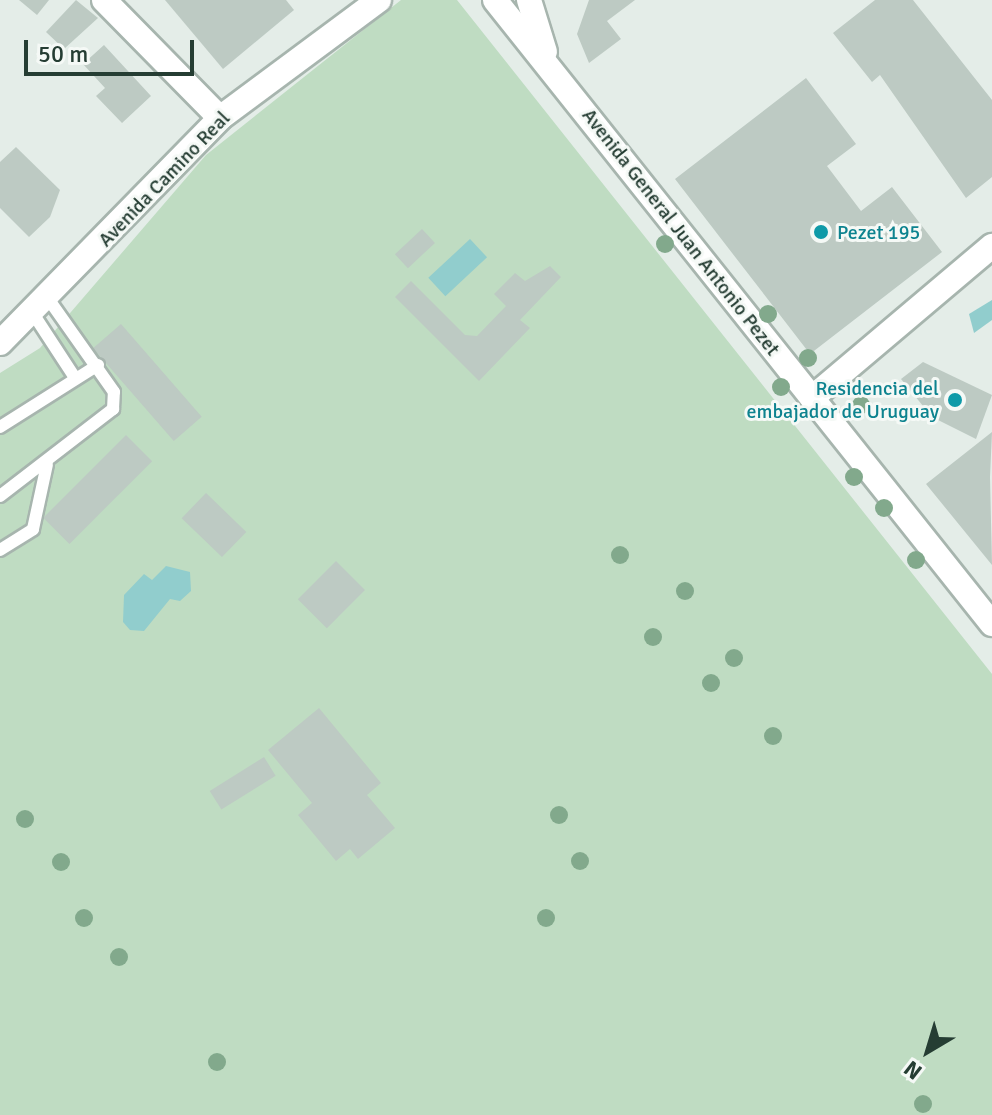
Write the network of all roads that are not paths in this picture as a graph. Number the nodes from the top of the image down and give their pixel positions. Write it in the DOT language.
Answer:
graph roads {
  1 [pos="104,0"];
  2 [pos="379,0"];
  3 [pos="495,0"];
  4 [pos="529,0"];
  5 [pos="550,65"];
  6 [pos="220,118"];
  7 [pos="992,246"];
  8 [pos="42,308"];
  9 [pos="0,343"];
  10 [pos="98,365"];
  11 [pos="75,378"];
  12 [pos="812,398"];
  13 [pos="0,427"];
  14 [pos="47,464"];
  15 [pos="0,496"];
  16 [pos="0,550"];
  17 [pos="992,624"];
  1 -- 6 [label="street"];
  2 -- 6 [label="street, Avenida Camino Real"];
  3 -- 5 [label="street, Avenida General Juan Antonio Pezet"];
  4 -- 5 [label="street, Avenida General Juan Antonio Pezet"];
  5 -- 12 [label="street, Avenida General Juan Antonio Pezet"];
  6 -- 8 [label="street, Avenida Camino Real"];
  7 -- 12 [label="street"];
  8 -- 9 [label="street, Avenida Camino Real"];
  8 -- 10 [label="lane"];
  8 -- 11 [label="lane"];
  10 -- 11 [label="lane"];
  10 -- 14 [label="lane"];
  11 -- 13 [label="lane"];
  12 -- 17 [label="street, Avenida General Juan Antonio Pezet"];
  14 -- 15 [label="lane"];
  14 -- 16 [label="lane"];
}
